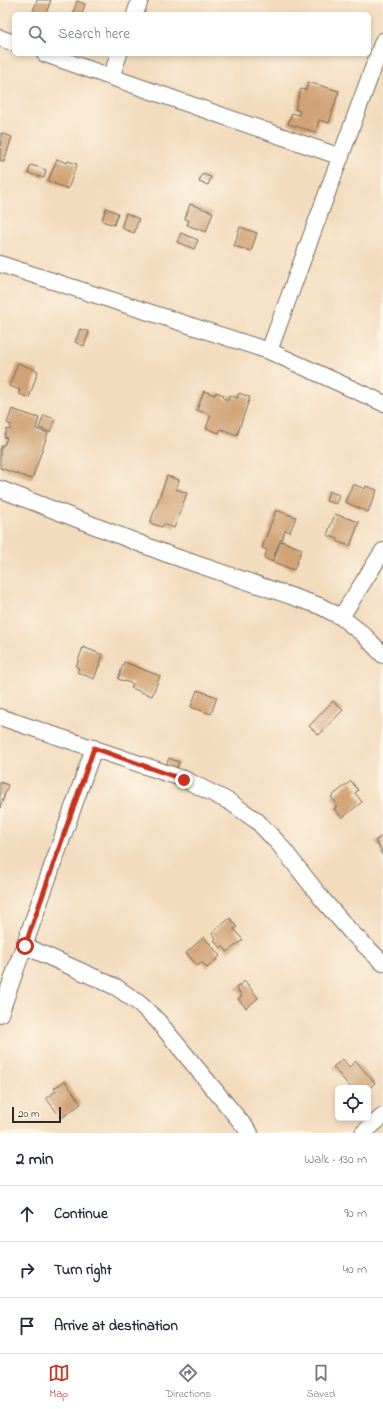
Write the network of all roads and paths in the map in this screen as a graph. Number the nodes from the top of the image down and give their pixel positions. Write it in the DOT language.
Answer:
graph roads {
  1 [pos="140,0"];
  2 [pos="135,12"];
  3 [pos="0,38"];
  4 [pos="383,41"];
  5 [pos="12,42"];
  6 [pos="51,56"];
  7 [pos="118,56"];
  8 [pos="111,77"];
  9 [pos="341,157"];
  10 [pos="0,264"];
  11 [pos="269,351"];
  12 [pos="383,403"];
  13 [pos="0,489"];
  14 [pos="383,551"];
  15 [pos="341,617"];
  16 [pos="383,654"];
  17 [pos="0,717"];
  18 [pos="94,748"];
  19 [pos="25,946"];
  20 [pos="383,963"];
  21 [pos="0,1014"];
  22 [pos="383,1116"];
  23 [pos="250,1133"];
  24 [pos="363,1133"];
  1 -- 2 [label="street"];
  3 -- 5 [label="street"];
  4 -- 9 [label="street"];
  6 -- 8 [label="street"];
  7 -- 8 [label="street"];
  8 -- 9 [label="street"];
  9 -- 11 [label="street"];
  10 -- 11 [label="street"];
  11 -- 12 [label="street"];
  13 -- 15 [label="street"];
  14 -- 15 [label="street"];
  15 -- 16 [label="street"];
  17 -- 18 [label="street"];
  18 -- 19 [label="street"];
  18 -- 20 [label="street"];
  19 -- 21 [label="street"];
  19 -- 23 [label="street"];
  22 -- 24 [label="street"];
}
